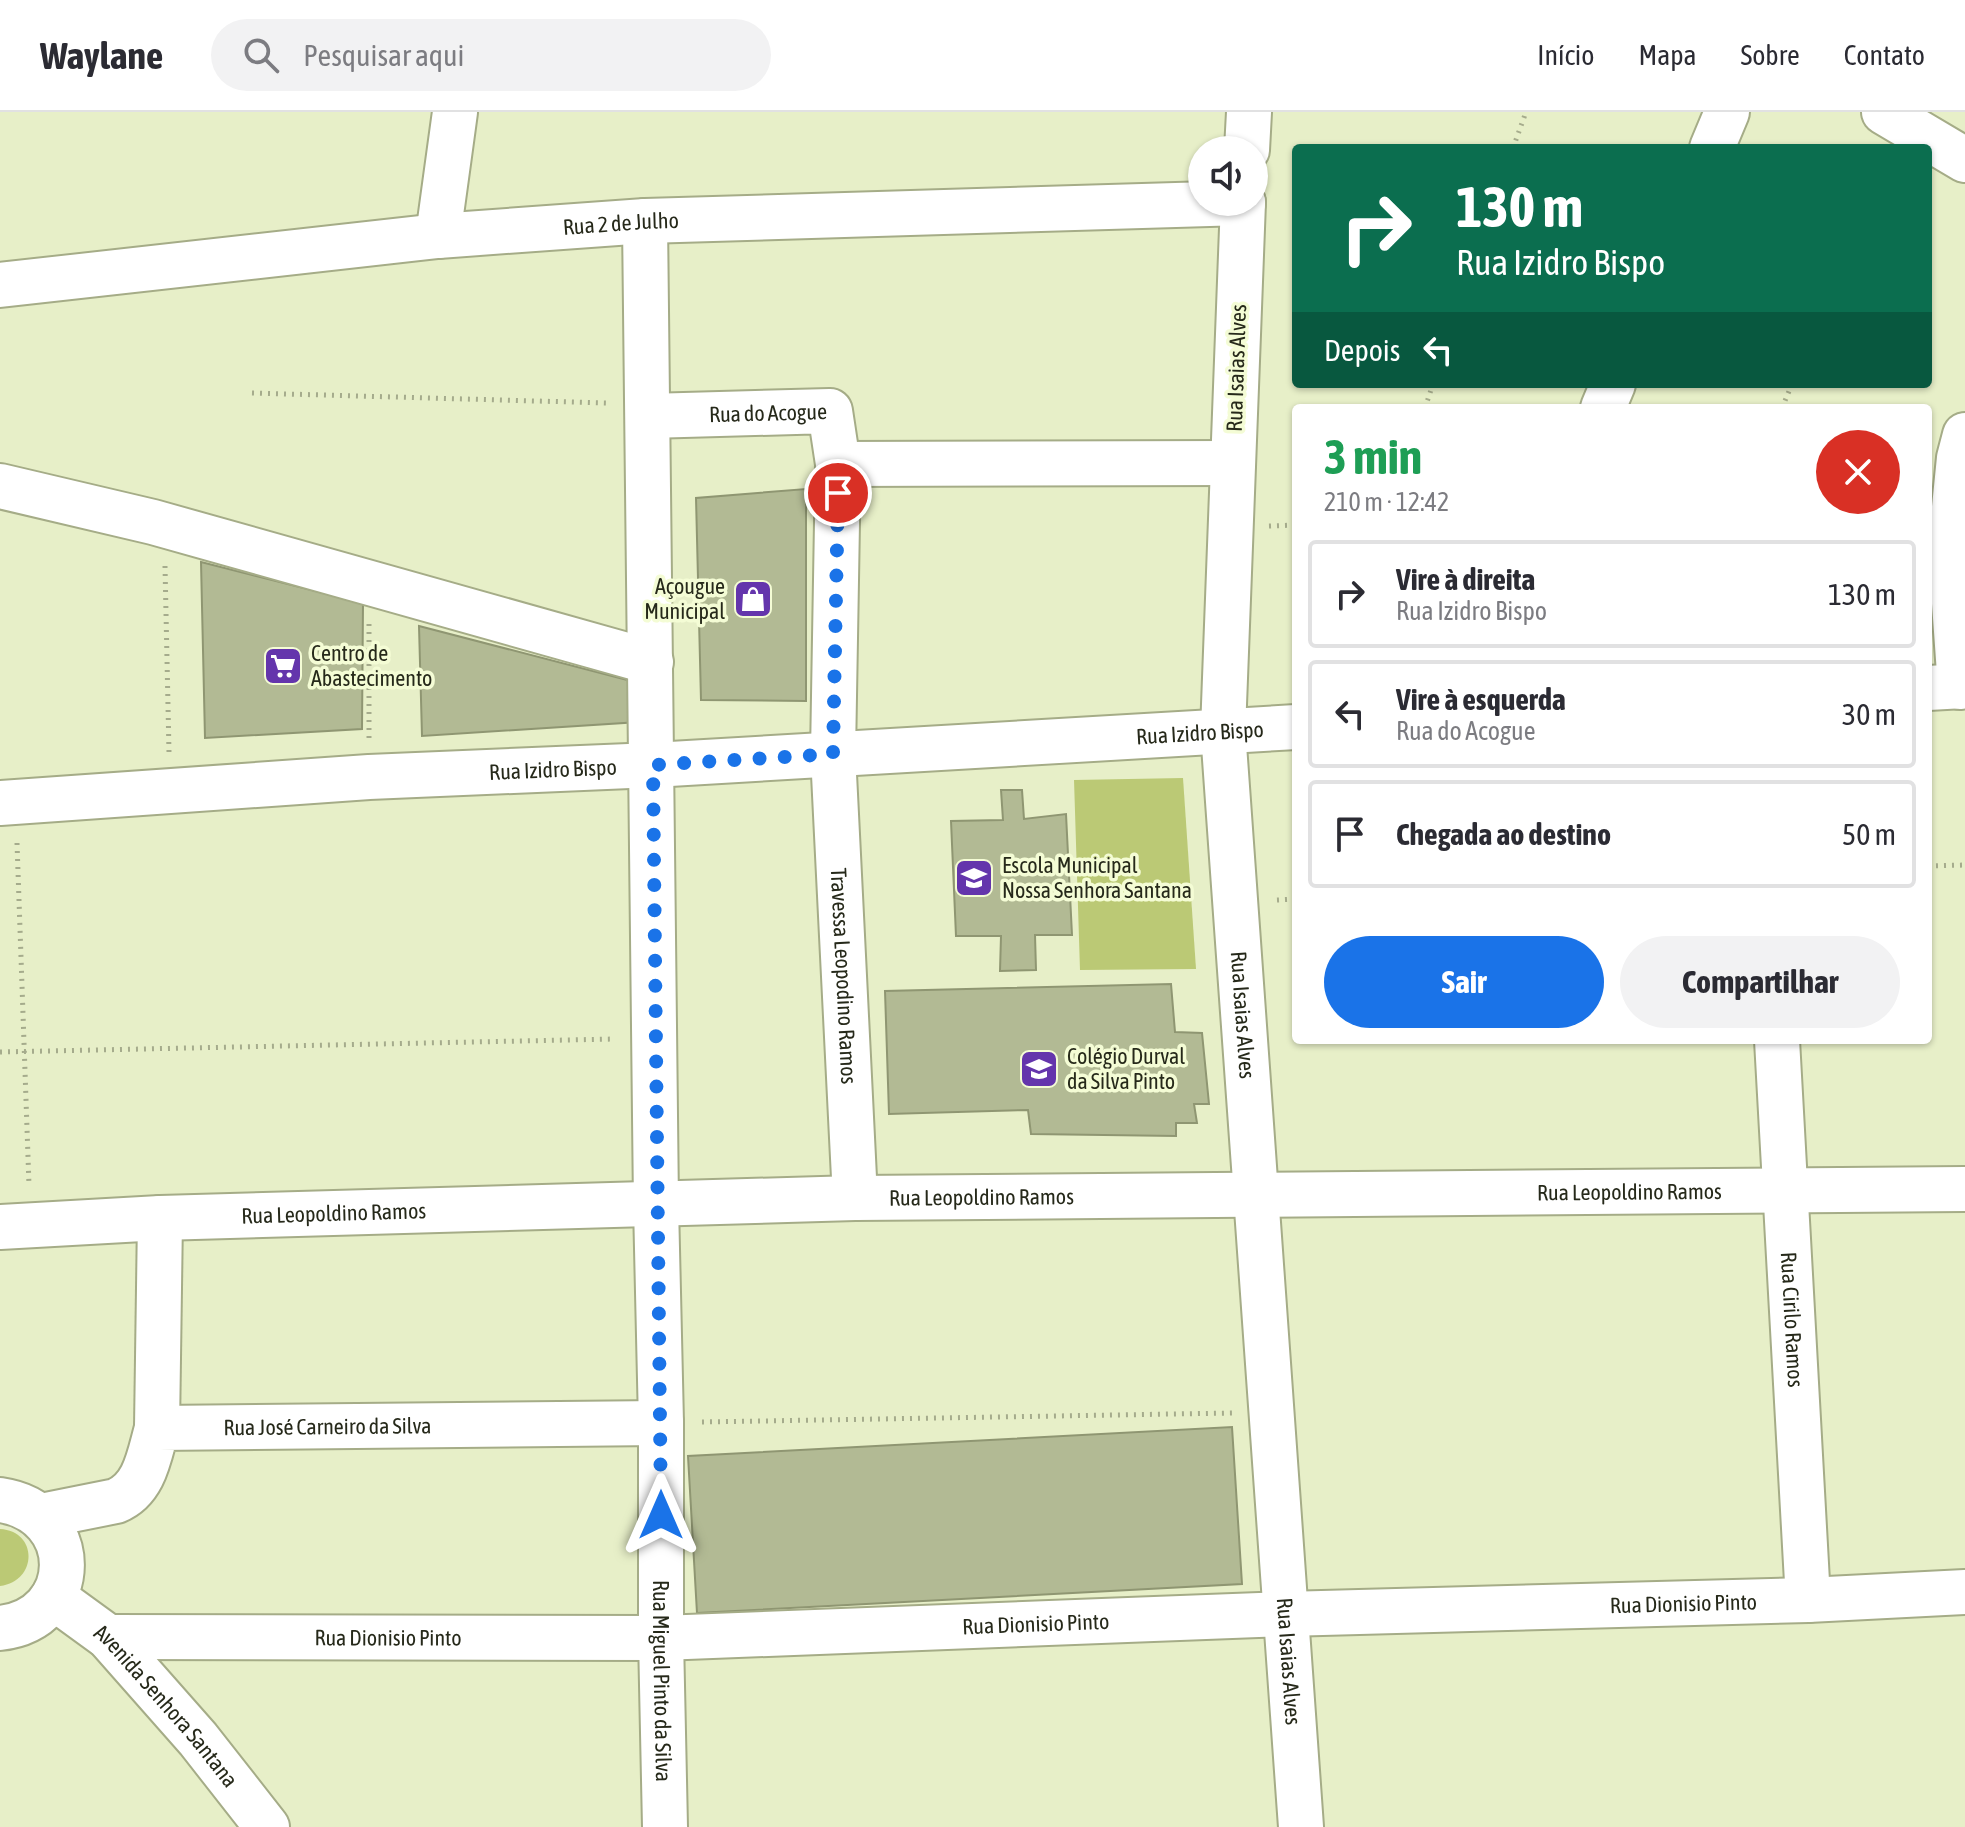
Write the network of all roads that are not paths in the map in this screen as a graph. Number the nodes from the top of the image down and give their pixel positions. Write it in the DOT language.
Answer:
graph roads {
  1 [pos="455,112"];
  2 [pos="1249,112"];
  3 [pos="1727,112"];
  4 [pos="1884,112"];
  5 [pos="1248,136"];
  6 [pos="1714,144"];
  7 [pos="1965,160"];
  8 [pos="1188,204"];
  9 [pos="1242,216"];
  10 [pos="645,221"];
  11 [pos="438,236"];
  12 [pos="0,285"];
  13 [pos="648,410"];
  14 [pos="1965,435"];
  15 [pos="1233,463"];
  16 [pos="838,464"];
  17 [pos="0,486"];
  18 [pos="651,662"];
  19 [pos="1951,687"];
  20 [pos="1292,727"];
  21 [pos="1223,731"];
  22 [pos="833,754"];
  23 [pos="653,765"];
  24 [pos="8,803"];
  25 [pos="1777,1044"];
  26 [pos="1965,1189"];
  27 [pos="1785,1193"];
  28 [pos="1256,1194"];
  29 [pos="855,1198"];
  30 [pos="656,1205"];
  31 [pos="160,1218"];
  32 [pos="16,1226"];
  33 [pos="661,1423"];
  34 [pos="157,1428"];
  35 [pos="0,1500"];
  36 [pos="41,1516"];
  37 [pos="1965,1592"];
  38 [pos="53,1597"];
  39 [pos="1808,1600"];
  40 [pos="1285,1614"];
  41 [pos="0,1628"];
  42 [pos="108,1637"];
  43 [pos="661,1638"];
  44 [pos="267,1827"];
  45 [pos="665,1827"];
  46 [pos="1301,1827"];
  1 -- 11 [label="street"];
  2 -- 5 [label="street"];
  3 -- 6 [label="street"];
  4 -- 7 [label="street"];
  8 -- 10 [label="street, Rua 2 de Julho"];
  9 -- 15 [label="street, Rua Isaias Alves"];
  10 -- 11 [label="street, Rua 2 de Julho"];
  10 -- 13 [label="street"];
  11 -- 12 [label="street, Rua 2 de Julho"];
  13 -- 16 [label="street, Rua do Acogue"];
  13 -- 18 [label="street"];
  14 -- 19 [label="street"];
  15 -- 16 [label="street"];
  15 -- 21 [label="street, Rua Isaias Alves"];
  16 -- 22 [label="street, Rua do Acogue"];
  17 -- 18 [label="street"];
  18 -- 23 [label="street"];
  20 -- 21 [label="street, Rua Izidro Bispo"];
  21 -- 22 [label="street, Rua Izidro Bispo"];
  21 -- 28 [label="street, Rua Isaias Alves"];
  22 -- 23 [label="street, Rua Izidro Bispo"];
  22 -- 29 [label="street, Travessa Leopodino Ramos"];
  23 -- 24 [label="street, Rua Izidro Bispo"];
  23 -- 30 [label="street, Rua Miguel Pinto da Silva"];
  25 -- 27 [label="street, Rua Cirilo Ramos"];
  26 -- 27 [label="street, Rua Leopoldino Ramos"];
  27 -- 28 [label="street, Rua Leopoldino Ramos"];
  27 -- 39 [label="street, Rua Cirilo Ramos"];
  28 -- 29 [label="street, Rua Leopoldino Ramos"];
  28 -- 40 [label="street, Rua Isaias Alves"];
  29 -- 30 [label="street, Rua Leopoldino Ramos"];
  30 -- 31 [label="street, Rua Leopoldino Ramos"];
  30 -- 33 [label="street, Rua Miguel Pinto da Silva"];
  31 -- 32 [label="street, Rua Leopoldino Ramos"];
  31 -- 34 [label="street"];
  33 -- 34 [label="street, Rua José Carneiro da Silva"];
  33 -- 43 [label="street, Rua Miguel Pinto da Silva"];
  34 -- 36 [label="street"];
  35 -- 36 [label="street"];
  36 -- 38 [label="street"];
  37 -- 39 [label="street, Rua Dionisio Pinto"];
  38 -- 41 [label="street"];
  38 -- 42 [label="street, Avenida Senhora Santana"];
  39 -- 40 [label="street, Rua Dionisio Pinto"];
  40 -- 43 [label="street, Rua Dionisio Pinto"];
  40 -- 46 [label="street, Rua Isaias Alves"];
  42 -- 43 [label="street, Rua Dionisio Pinto"];
  42 -- 44 [label="street, Avenida Senhora Santana"];
  43 -- 45 [label="street, Rua Miguel Pinto da Silva"];
}
